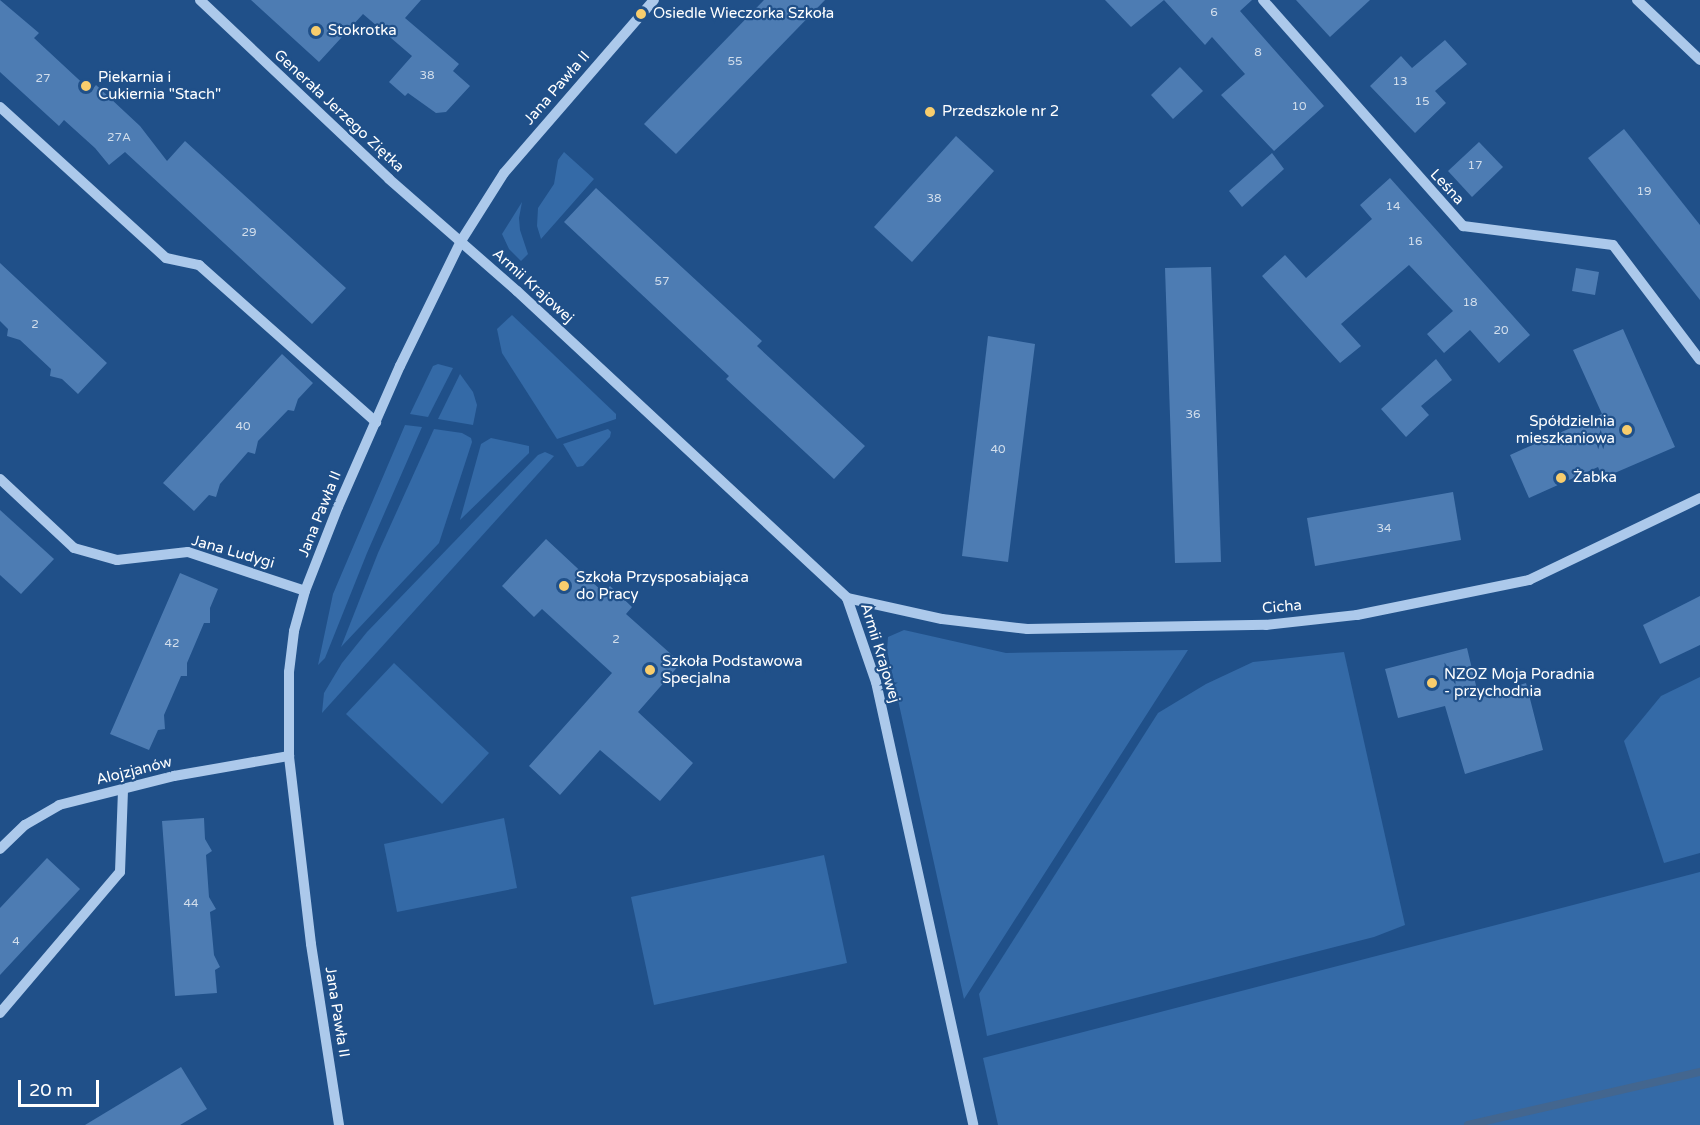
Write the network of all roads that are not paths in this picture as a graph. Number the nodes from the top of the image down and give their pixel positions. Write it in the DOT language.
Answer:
graph roads {
  1 [pos="200,0"];
  2 [pos="654,0"];
  3 [pos="1263,0"];
  4 [pos="1636,0"];
  5 [pos="1700,60"];
  6 [pos="0,107"];
  7 [pos="461,241"];
  8 [pos="1700,360"];
  9 [pos="376,422"];
  10 [pos="0,479"];
  11 [pos="1700,498"];
  12 [pos="305,591"];
  13 [pos="847,598"];
  14 [pos="289,756"];
  15 [pos="123,790"];
  16 [pos="0,849"];
  17 [pos="0,1013"];
  18 [pos="339,1125"];
  19 [pos="973,1125"];
  1 -- 7 [label="street, Generała Jerzego Ziętka"];
  2 -- 7 [label="street, Jana Pawła II"];
  3 -- 8 [label="street, Leśna"];
  4 -- 5 [label="street"];
  6 -- 9 [label="street"];
  7 -- 9 [label="street, Jana Pawła II"];
  7 -- 13 [label="street, Armii Krajowej"];
  9 -- 12 [label="street, Jana Pawła II"];
  10 -- 12 [label="street, Jana Ludygi"];
  11 -- 13 [label="street, Cicha"];
  12 -- 14 [label="street, Jana Pawła II"];
  13 -- 19 [label="street, Armii Krajowej"];
  14 -- 15 [label="street, Alojzjanów"];
  14 -- 18 [label="street, Jana Pawła II"];
  15 -- 16 [label="street, Alojzjanów"];
  15 -- 17 [label="street"];
}
